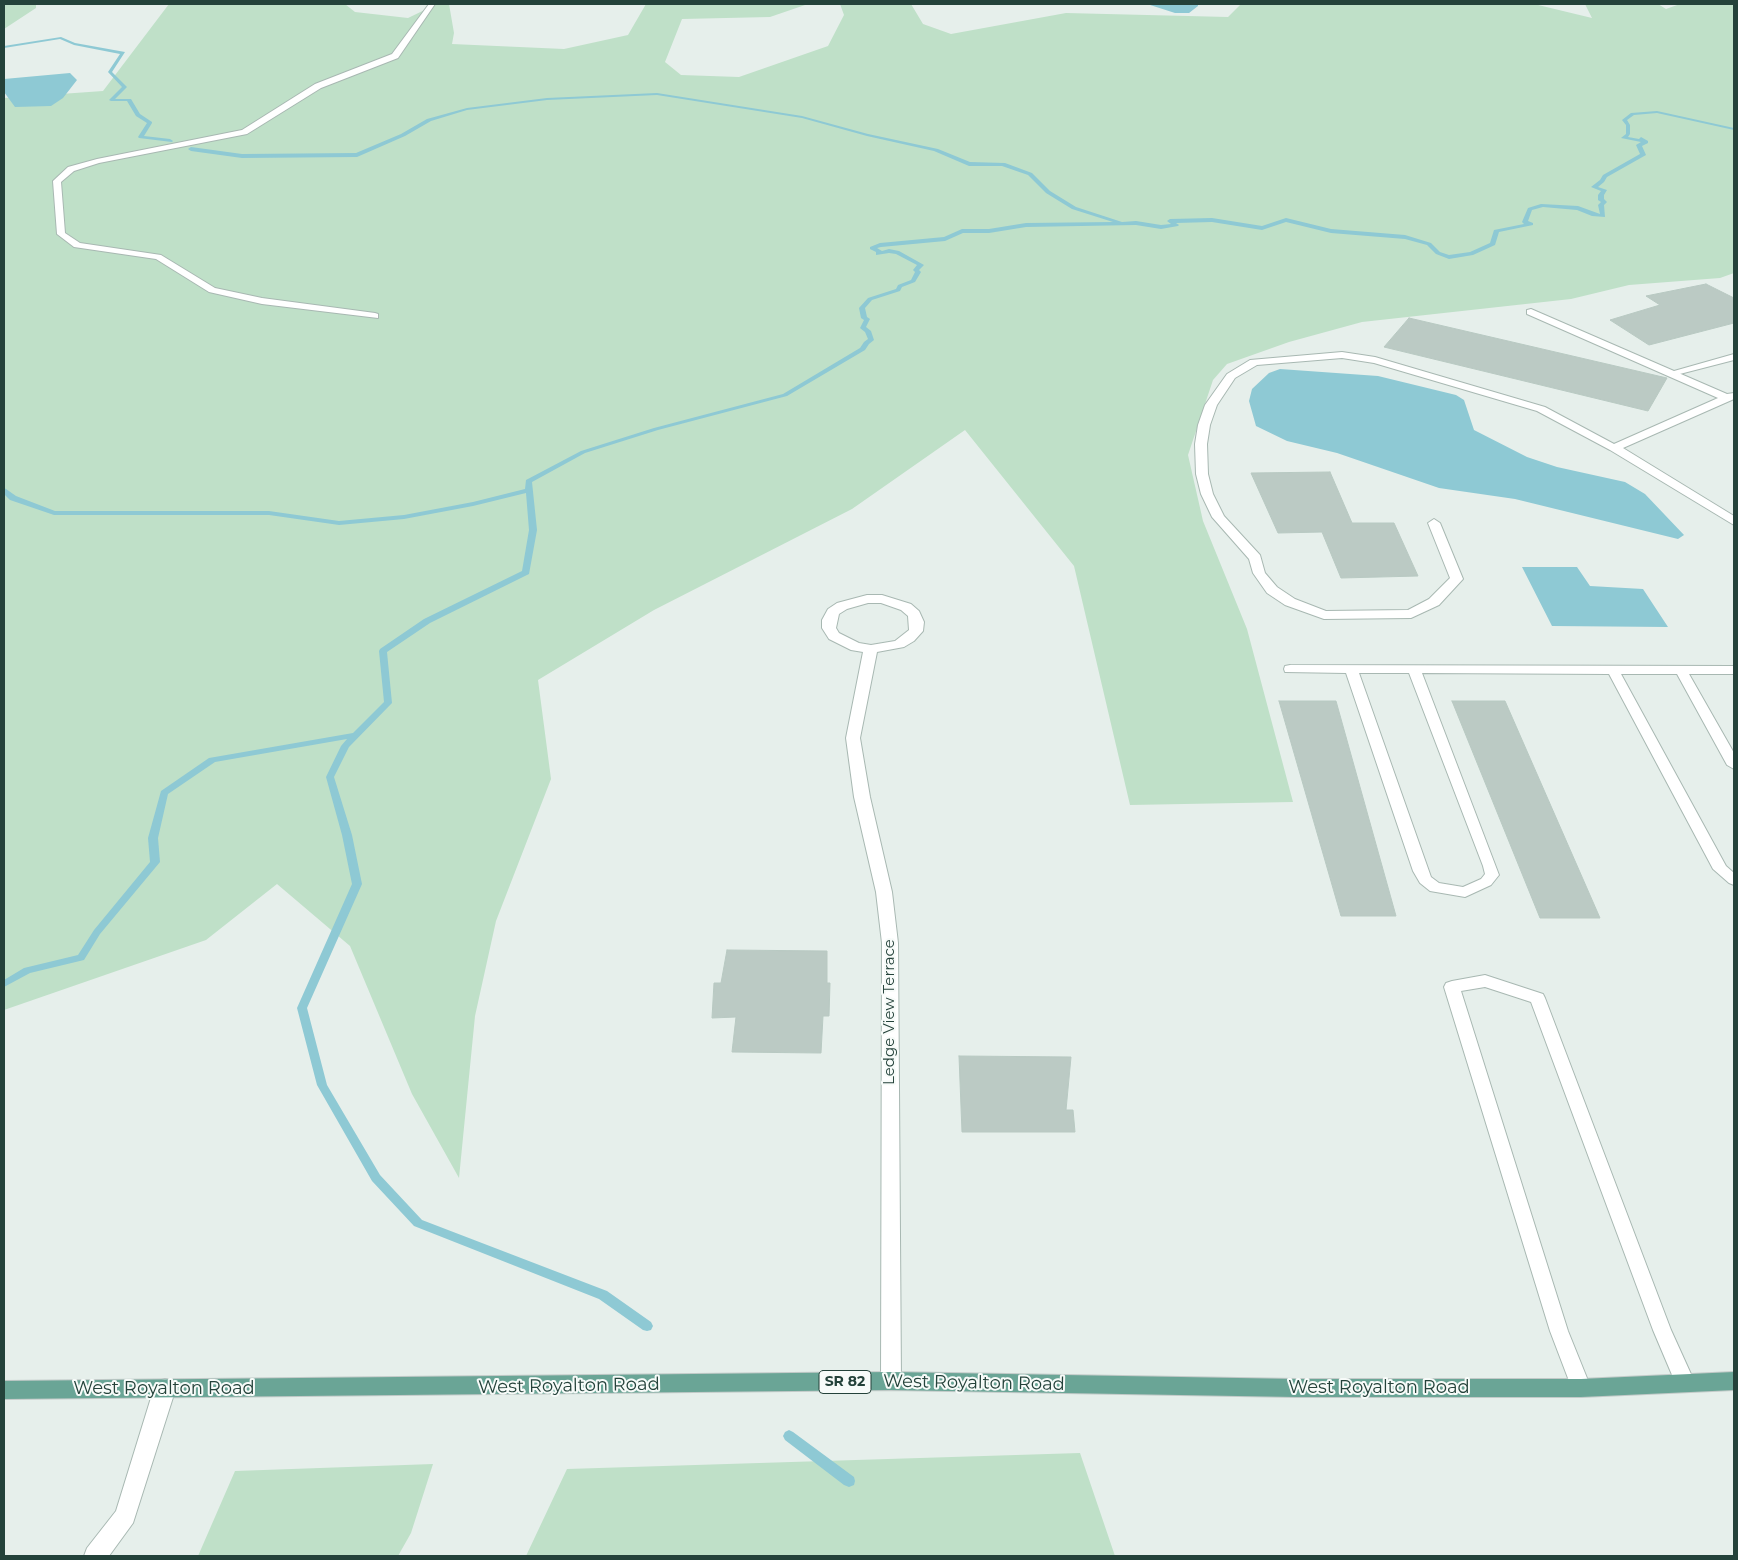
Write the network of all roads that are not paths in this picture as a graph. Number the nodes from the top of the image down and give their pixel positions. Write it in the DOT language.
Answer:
graph roads {
  1 [pos="432,4"];
  2 [pos="1531,312"];
  3 [pos="375,316"];
  4 [pos="1734,357"];
  5 [pos="1672,373"];
  6 [pos="1730,396"];
  7 [pos="1614,448"];
  8 [pos="1734,521"];
  9 [pos="1434,524"];
  10 [pos="871,649"];
  11 [pos="1290,669"];
  12 [pos="1351,669"];
  13 [pos="1414,669"];
  14 [pos="1614,670"];
  15 [pos="1681,670"];
  16 [pos="1734,670"];
  17 [pos="1734,765"];
  18 [pos="1734,880"];
  19 [pos="891,1382"];
  20 [pos="1734,1382"];
  21 [pos="1685,1383"];
  22 [pos="165,1388"];
  23 [pos="1580,1388"];
  24 [pos="4,1390"];
  25 [pos="95,1556"];
  1 -- 3 [label="lane"];
  2 -- 5 [label="street"];
  4 -- 5 [label="lane"];
  5 -- 6 [label="street"];
  6 -- 7 [label="street"];
  7 -- 8 [label="street"];
  7 -- 9 [label="street"];
  10 -- 10 [label="street"];
  10 -- 19 [label="street, Ledge View Terrace"];
  11 -- 12 [label="lane"];
  12 -- 13 [label="lane"];
  12 -- 13 [label="lane"];
  13 -- 14 [label="lane"];
  14 -- 15 [label="lane"];
  14 -- 18 [label="lane"];
  15 -- 16 [label="lane"];
  15 -- 17 [label="lane"];
  19 -- 22 [label="main road, West Royalton Road / SR 82"];
  19 -- 23 [label="main road, West Royalton Road / SR 82"];
  20 -- 21 [label="main road, West Royalton Road / SR 82"];
  21 -- 23 [label="main road, West Royalton Road / SR 82"];
  21 -- 23 [label="lane"];
  22 -- 24 [label="main road, West Royalton Road / SR 82"];
  22 -- 25 [label="street"];
}
